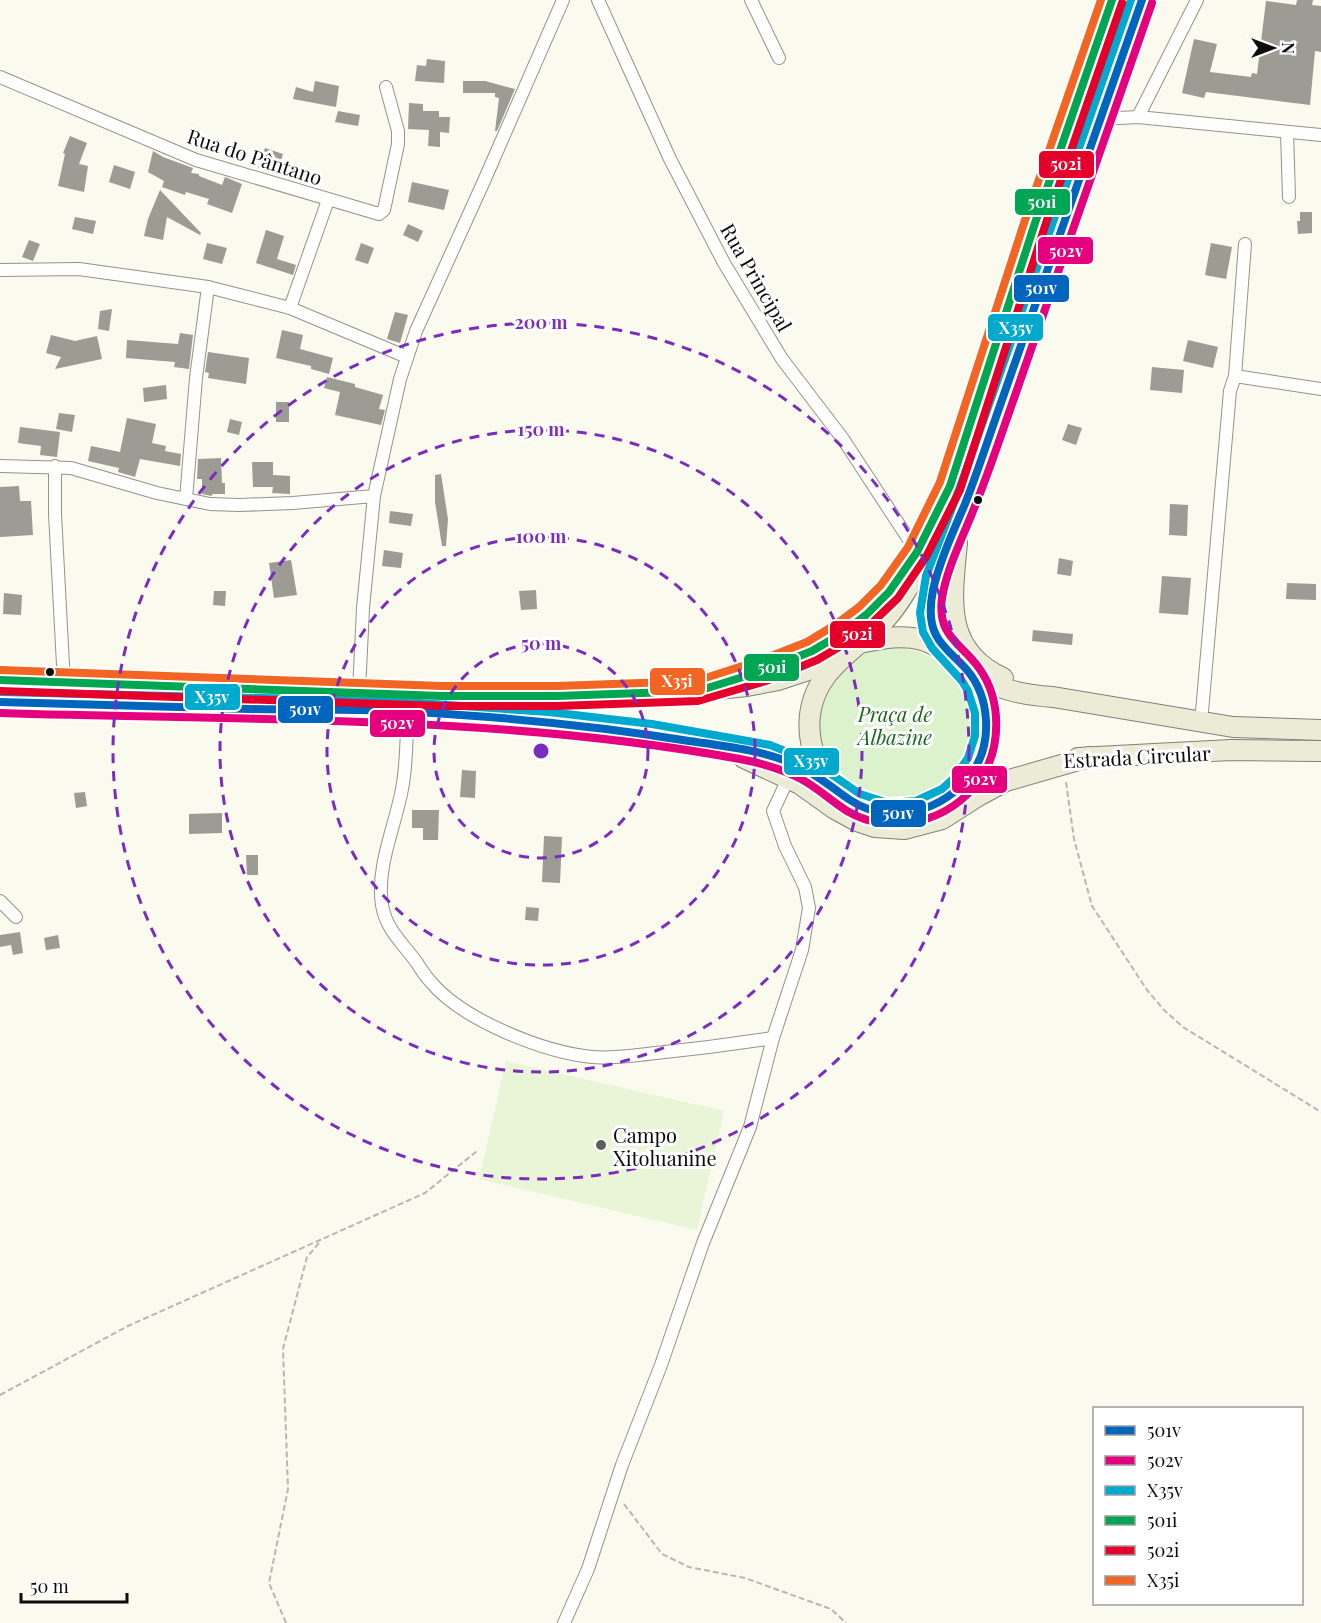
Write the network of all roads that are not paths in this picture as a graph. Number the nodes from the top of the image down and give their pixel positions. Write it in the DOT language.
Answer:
graph roads {
  1 [pos="562,0"];
  2 [pos="598,0"];
  3 [pos="751,0"];
  4 [pos="1112,0"];
  5 [pos="1142,0"];
  6 [pos="1197,0"];
  7 [pos="779,58"];
  8 [pos="0,76"];
  9 [pos="387,87"];
  10 [pos="1138,117"];
  11 [pos="1100,119"];
  12 [pos="1287,132"];
  13 [pos="1321,135"];
  14 [pos="1289,197"];
  15 [pos="328,200"];
  16 [pos="1245,244"];
  17 [pos="0,270"];
  18 [pos="208,287"];
  19 [pos="290,308"];
  20 [pos="407,357"];
  21 [pos="1235,376"];
  22 [pos="1321,389"];
  23 [pos="0,466"];
  24 [pos="55,466"];
  25 [pos="950,486"];
  26 [pos="374,496"];
  27 [pos="186,499"];
  28 [pos="959,522"];
  29 [pos="917,552"];
  30 [pos="854,647"];
  31 [pos="966,670"];
  32 [pos="0,680"];
  33 [pos="64,684"];
  34 [pos="698,691"];
  35 [pos="359,692"];
  36 [pos="1053,697"];
  37 [pos="0,702"];
  38 [pos="408,712"];
  39 [pos="1201,723"];
  40 [pos="1321,730"];
  41 [pos="718,745"];
  42 [pos="1321,751"];
  43 [pos="1089,757"];
  44 [pos="788,778"];
  45 [pos="832,786"];
  46 [pos="958,790"];
  47 [pos="0,901"];
  48 [pos="16,917"];
  49 [pos="773,1038"];
  50 [pos="564,1623"];
  1 -- 20 [label="street"];
  2 -- 29 [label="street, Rua Principal"];
  3 -- 7 [label="street"];
  4 -- 25 [label="main road"];
  5 -- 11 [label="main road, Estrada Circular"];
  6 -- 10 [label="street"];
  8 -- 15 [label="street, Rua do Pântano"];
  9 -- 15 [label="street, Rua do Pântano"];
  10 -- 11 [label="street"];
  10 -- 12 [label="street"];
  11 -- 28 [label="main road, Estrada Circular"];
  12 -- 13 [label="street"];
  12 -- 14 [label="street"];
  15 -- 19 [label="street"];
  16 -- 21 [label="street"];
  17 -- 18 [label="street"];
  18 -- 19 [label="street"];
  18 -- 27 [label="street"];
  19 -- 20 [label="street"];
  20 -- 26 [label="street"];
  21 -- 22 [label="street"];
  21 -- 39 [label="street"];
  23 -- 24 [label="street"];
  24 -- 27 [label="street"];
  24 -- 33 [label="street"];
  25 -- 29 [label="main road"];
  25 -- 30 [label="main road"];
  26 -- 27 [label="street"];
  26 -- 35 [label="street"];
  28 -- 31 [label="main road, Estrada Circular"];
  28 -- 36 [label="main road"];
  29 -- 34 [label="main road"];
  30 -- 31 [label="main road"];
  30 -- 34 [label="main road"];
  30 -- 45 [label="main road"];
  31 -- 36 [label="main road, Estrada Circular"];
  31 -- 46 [label="main road"];
  32 -- 33 [label="main road"];
  33 -- 35 [label="main road"];
  34 -- 35 [label="main road"];
  36 -- 39 [label="main road, Estrada Circular"];
  37 -- 38 [label="main road"];
  38 -- 41 [label="main road"];
  38 -- 49 [label="street"];
  39 -- 40 [label="main road, Estrada Circular"];
  41 -- 44 [label="main road"];
  41 -- 45 [label="main road"];
  42 -- 43 [label="main road, Estrada Circular"];
  43 -- 44 [label="main road"];
  43 -- 46 [label="main road, Estrada Circular"];
  44 -- 49 [label="street"];
  45 -- 46 [label="main road"];
  47 -- 48 [label="street"];
  49 -- 50 [label="street"];
}
